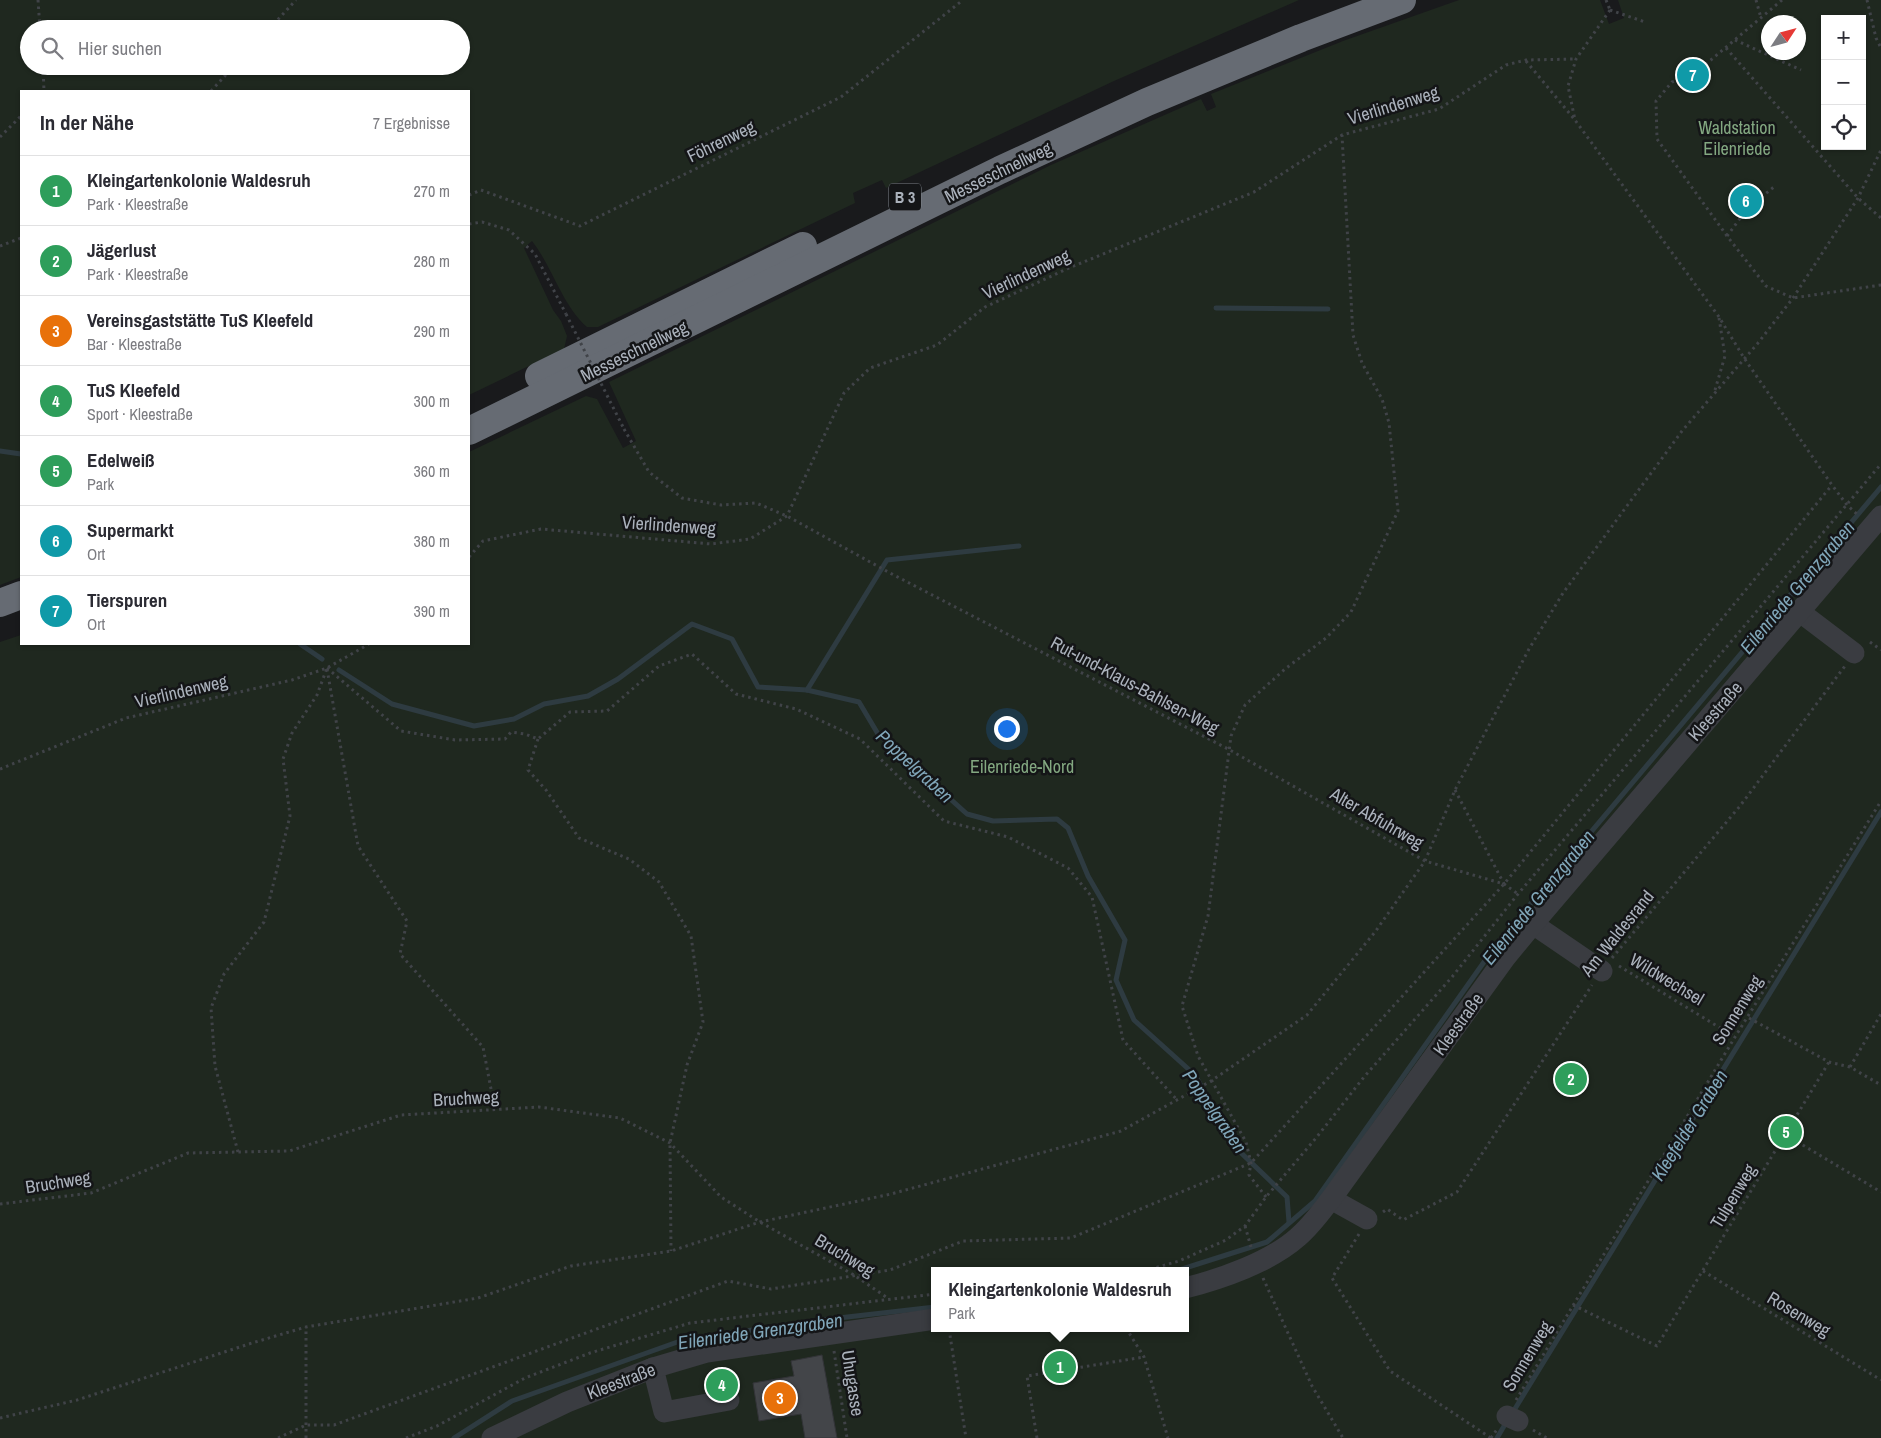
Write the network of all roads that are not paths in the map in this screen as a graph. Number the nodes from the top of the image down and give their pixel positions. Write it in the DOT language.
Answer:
graph roads {
  1 [pos="1349,0"];
  2 [pos="1402,0"];
  3 [pos="470,410"];
  4 [pos="470,431"];
  5 [pos="1881,516"];
  6 [pos="20,595"];
  7 [pos="0,603"];
  8 [pos="1800,612"];
  9 [pos="20,614"];
  10 [pos="0,622"];
  11 [pos="1854,653"];
  12 [pos="1533,924"];
  13 [pos="1606,966"];
  14 [pos="1331,1199"];
  15 [pos="1367,1219"];
  16 [pos="1189,1287"];
  17 [pos="931,1320"];
  18 [pos="653,1368"];
  19 [pos="729,1400"];
  20 [pos="492,1438"];
  1 -- 3 [label="highway, Messeschnellweg / B 3"];
  2 -- 4 [label="highway, Messeschnellweg / B 3"];
  5 -- 8 [label="street, Kleestraße"];
  6 -- 7 [label="highway"];
  8 -- 11 [label="street"];
  8 -- 12 [label="street, Kleestraße"];
  9 -- 10 [label="highway"];
  12 -- 13 [label="street"];
  12 -- 14 [label="street, Kleestraße"];
  14 -- 15 [label="street"];
  14 -- 16 [label="street, Kleestraße"];
  17 -- 18 [label="street, Kleestraße"];
  18 -- 19 [label="street"];
  18 -- 20 [label="street, Kleestraße"];
}
